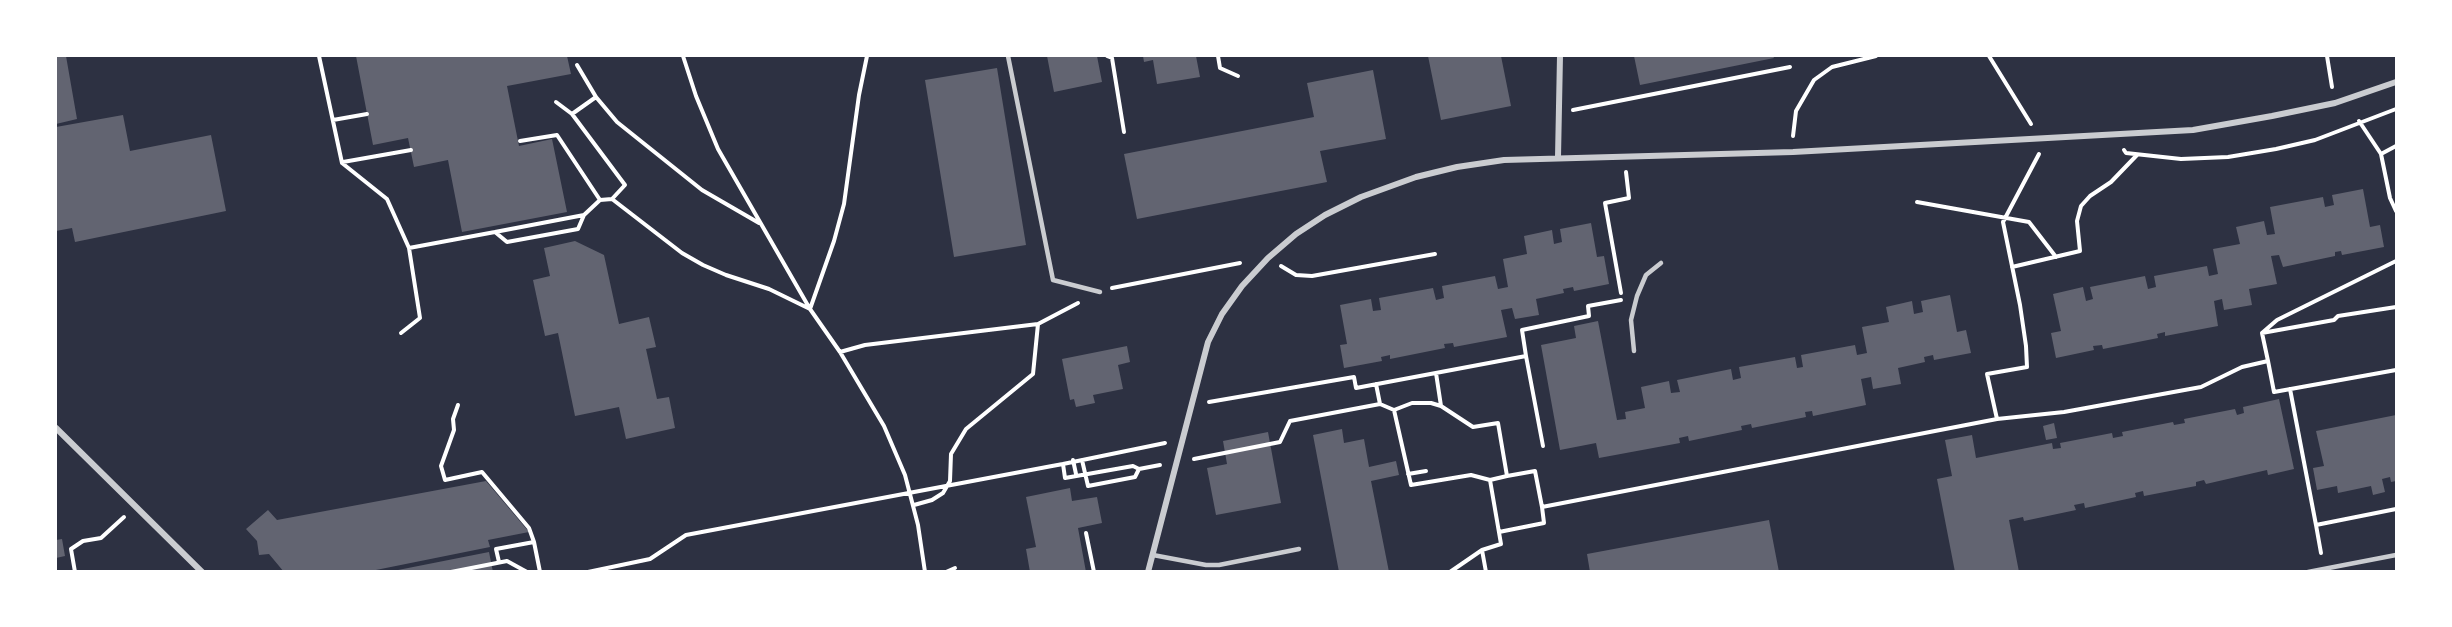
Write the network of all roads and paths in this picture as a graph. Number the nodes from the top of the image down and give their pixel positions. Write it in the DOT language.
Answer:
graph roads {
  1 [pos="319,56"];
  2 [pos="683,56"];
  3 [pos="867,56"];
  4 [pos="1008,56"];
  5 [pos="1107,56"];
  6 [pos="1218,56"];
  7 [pos="1560,56"];
  8 [pos="1876,56"];
  9 [pos="1989,56"];
  10 [pos="2327,56"];
  11 [pos="577,65"];
  12 [pos="1790,67"];
  13 [pos="1238,76"];
  14 [pos="2397,82"];
  15 [pos="596,96"];
  16 [pos="556,102"];
  17 [pos="2335,103"];
  18 [pos="2397,109"];
  19 [pos="1558,113"];
  20 [pos="367,114"];
  21 [pos="572,114"];
  22 [pos="333,120"];
  23 [pos="2359,121"];
  24 [pos="2031,125"];
  25 [pos="1124,132"];
  26 [pos="2112,136"];
  27 [pos="520,141"];
  28 [pos="2043,145"];
  29 [pos="2397,146"];
  30 [pos="411,150"];
  31 [pos="1793,152"];
  32 [pos="2137,154"];
  33 [pos="2381,154"];
  34 [pos="1625,156"];
  35 [pos="1558,157"];
  36 [pos="342,163"];
  37 [pos="612,199"];
  38 [pos="600,200"];
  39 [pos="1917,202"];
  40 [pos="2397,211"];
  41 [pos="584,216"];
  42 [pos="2005,217"];
  43 [pos="760,223"];
  44 [pos="495,232"];
  45 [pos="409,248"];
  46 [pos="1435,254"];
  47 [pos="2056,257"];
  48 [pos="1268,258"];
  49 [pos="2397,261"];
  50 [pos="1662,263"];
  51 [pos="2012,267"];
  52 [pos="1100,292"];
  53 [pos="2397,307"];
  54 [pos="810,309"];
  55 [pos="1038,324"];
  56 [pos="401,333"];
  57 [pos="2262,333"];
  58 [pos="1634,351"];
  59 [pos="840,352"];
  60 [pos="1526,356"];
  61 [pos="2268,361"];
  62 [pos="2397,370"];
  63 [pos="1436,373"];
  64 [pos="1376,384"];
  65 [pos="2290,389"];
  66 [pos="1194,401"];
  67 [pos="1380,404"];
  68 [pos="458,405"];
  69 [pos="1441,406"];
  70 [pos="1394,410"];
  71 [pos="1996,419"];
  72 [pos="56,428"];
  73 [pos="1184,439"];
  74 [pos="1543,446"];
  75 [pos="1216,455"];
  76 [pos="1074,461"];
  77 [pos="1063,464"];
  78 [pos="1426,471"];
  79 [pos="1408,474"];
  80 [pos="1508,476"];
  81 [pos="1490,480"];
  82 [pos="914,505"];
  83 [pos="1542,507"];
  84 [pos="2397,508"];
  85 [pos="2316,525"];
  86 [pos="114,527"];
  87 [pos="1499,532"];
  88 [pos="1086,533"];
  89 [pos="534,542"];
  90 [pos="1299,549"];
  91 [pos="1482,550"];
  92 [pos="1153,555"];
  93 [pos="2397,555"];
  94 [pos="499,562"];
  95 [pos="955,568"];
  96 [pos="2324,568"];
  97 [pos="75,572"];
  98 [pos="202,572"];
  99 [pos="451,572"];
  100 [pos="526,572"];
  101 [pos="540,572"];
  102 [pos="588,572"];
  103 [pos="925,572"];
  104 [pos="946,572"];
  105 [pos="1094,572"];
  106 [pos="1148,572"];
  107 [pos="1450,572"];
  108 [pos="1486,572"];
  109 [pos="2308,572"];
  1 -- 22 [label="path"];
  2 -- 43 [label="path"];
  3 -- 54 [label="path"];
  4 -- 52 [label="lane"];
  5 -- 25 [label="path"];
  6 -- 13 [label="path"];
  7 -- 19 [label="street"];
  8 -- 31 [label="path"];
  9 -- 24 [label="path"];
  10 -- 17 [label="path"];
  11 -- 15 [label="path"];
  12 -- 19 [label="path"];
  14 -- 17 [label="street"];
  15 -- 21 [label="path"];
  15 -- 43 [label="path"];
  16 -- 21 [label="path"];
  17 -- 26 [label="street"];
  18 -- 23 [label="path"];
  19 -- 35 [label="street"];
  20 -- 22 [label="path"];
  21 -- 37 [label="path"];
  22 -- 36 [label="path"];
  23 -- 32 [label="path"];
  23 -- 33 [label="path"];
  26 -- 31 [label="street"];
  26 -- 32 [label="path"];
  27 -- 38 [label="path"];
  28 -- 42 [label="path"];
  29 -- 33 [label="path"];
  30 -- 36 [label="path"];
  31 -- 34 [label="street"];
  32 -- 47 [label="path"];
  33 -- 40 [label="path"];
  34 -- 35 [label="street"];
  34 -- 60 [label="path"];
  35 -- 48 [label="street"];
  36 -- 45 [label="path"];
  37 -- 38 [label="path"];
  37 -- 54 [label="path"];
  38 -- 41 [label="path"];
  39 -- 42 [label="path"];
  41 -- 44 [label="path"];
  41 -- 44 [label="path"];
  42 -- 47 [label="path"];
  42 -- 51 [label="path"];
  43 -- 54 [label="path"];
  44 -- 45 [label="path"];
  45 -- 56 [label="path"];
  46 -- 48 [label="path"];
  47 -- 51 [label="path"];
  48 -- 52 [label="path"];
  48 -- 66 [label="street"];
  49 -- 57 [label="path"];
  50 -- 58 [label="lane"];
  51 -- 71 [label="path"];
  52 -- 55 [label="path"];
  53 -- 57 [label="path"];
  54 -- 59 [label="path"];
  55 -- 59 [label="path"];
  55 -- 82 [label="path"];
  57 -- 61 [label="path"];
  59 -- 82 [label="path"];
  60 -- 63 [label="path"];
  60 -- 74 [label="path"];
  61 -- 65 [label="path"];
  61 -- 71 [label="path"];
  62 -- 65 [label="path"];
  63 -- 64 [label="path"];
  63 -- 69 [label="path"];
  64 -- 66 [label="path"];
  64 -- 67 [label="path"];
  65 -- 85 [label="path"];
  66 -- 73 [label="street"];
  67 -- 70 [label="path"];
  67 -- 75 [label="path"];
  68 -- 89 [label="path"];
  69 -- 70 [label="path"];
  69 -- 80 [label="path"];
  70 -- 79 [label="path"];
  71 -- 83 [label="path"];
  72 -- 98 [label="street"];
  73 -- 76 [label="path"];
  73 -- 92 [label="street"];
  76 -- 77 [label="path"];
  76 -- 77 [label="path"];
  77 -- 102 [label="path"];
  78 -- 79 [label="path"];
  79 -- 81 [label="path"];
  80 -- 81 [label="path"];
  80 -- 83 [label="path"];
  81 -- 87 [label="path"];
  82 -- 103 [label="path"];
  83 -- 87 [label="path"];
  84 -- 85 [label="path"];
  85 -- 96 [label="path"];
  86 -- 97 [label="path"];
  87 -- 91 [label="path"];
  88 -- 105 [label="path"];
  89 -- 94 [label="path"];
  89 -- 101 [label="path"];
  90 -- 92 [label="lane"];
  91 -- 107 [label="path"];
  91 -- 108 [label="path"];
  92 -- 106 [label="street"];
  93 -- 96 [label="lane"];
  94 -- 99 [label="path"];
  94 -- 100 [label="path"];
  95 -- 104 [label="path"];
  96 -- 109 [label="lane"];
}
